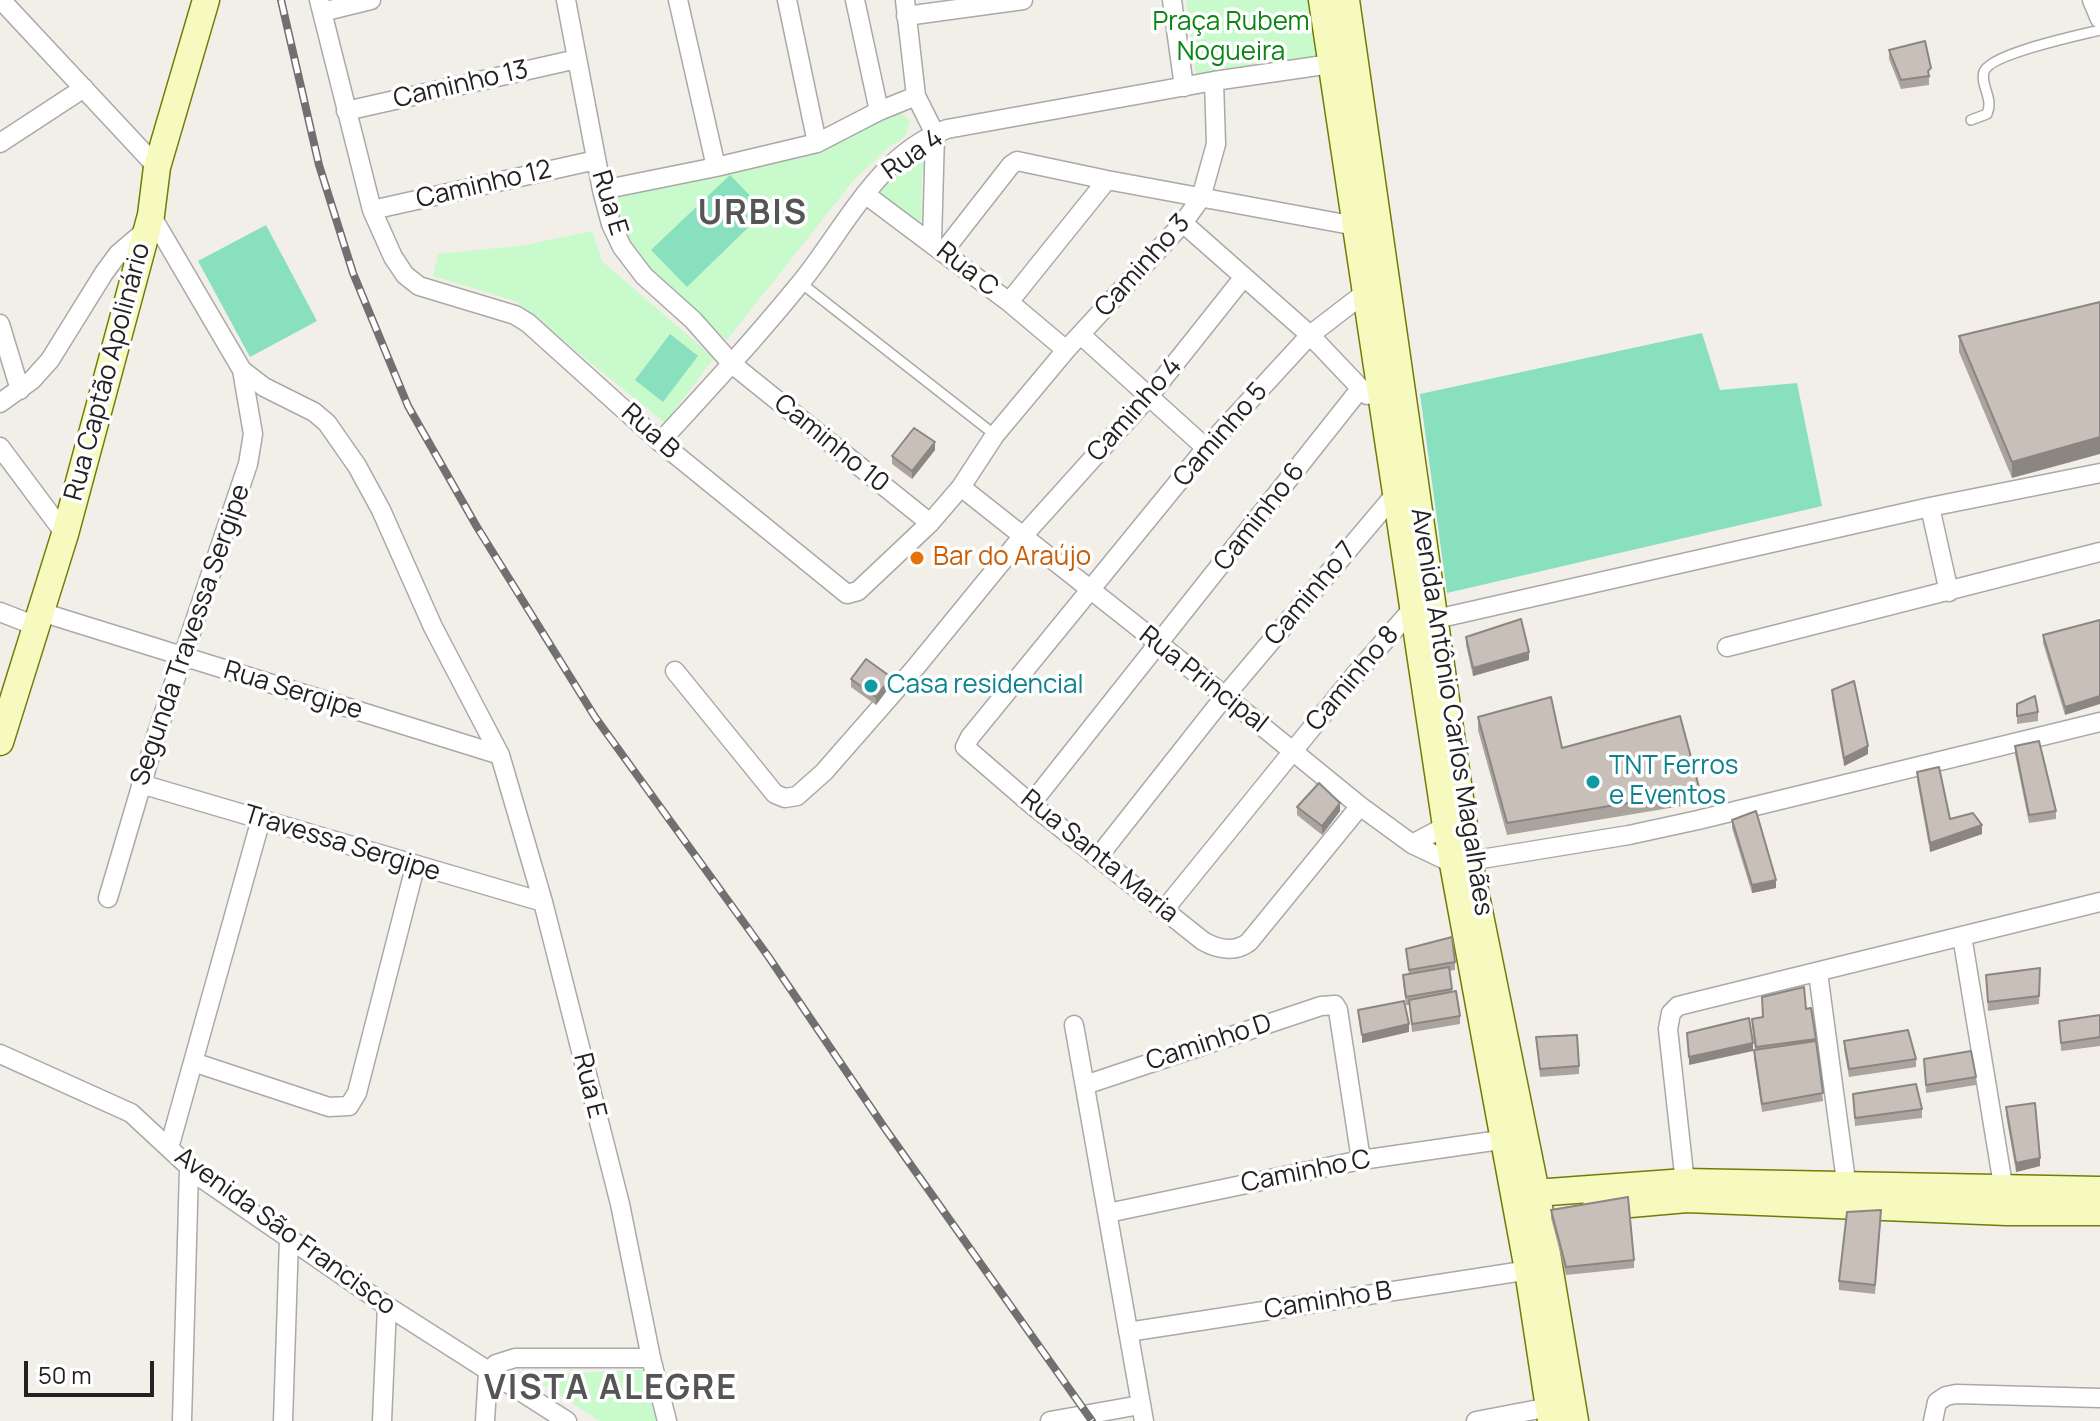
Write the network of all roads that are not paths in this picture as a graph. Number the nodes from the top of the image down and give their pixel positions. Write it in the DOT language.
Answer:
graph roads {
  1 [pos="206,0"];
  2 [pos="371,0"];
  3 [pos="566,0"];
  4 [pos="678,0"];
  5 [pos="787,0"];
  6 [pos="855,0"];
  7 [pos="1023,0"];
  8 [pos="1172,0"];
  9 [pos="1322,0"];
  10 [pos="1346,0"];
  11 [pos="2092,0"];
  12 [pos="2,1"];
  13 [pos="321,6"];
  14 [pos="906,8"];
  15 [pos="2100,19"];
  16 [pos="2100,30"];
  17 [pos="577,59"];
  18 [pos="1342,62"];
  19 [pos="1214,81"];
  20 [pos="1184,87"];
  21 [pos="84,88"];
  22 [pos="916,96"];
  23 [pos="346,111"];
  24 [pos="879,111"];
  25 [pos="1971,120"];
  26 [pos="935,134"];
  27 [pos="0,143"];
  28 [pos="817,143"];
  29 [pos="596,160"];
  30 [pos="157,167"];
  31 [pos="716,167"];
  32 [pos="1107,180"];
  33 [pos="602,190"];
  34 [pos="865,194"];
  35 [pos="1201,198"];
  36 [pos="372,210"];
  37 [pos="149,222"];
  38 [pos="1183,223"];
  39 [pos="1356,226"];
  40 [pos="938,247"];
  41 [pos="1243,278"];
  42 [pos="801,283"];
  43 [pos="1366,292"];
  44 [pos="1009,302"];
  45 [pos="0,324"];
  46 [pos="1081,335"];
  47 [pos="1310,335"];
  48 [pos="1066,350"];
  49 [pos="732,364"];
  50 [pos="242,370"];
  51 [pos="1360,389"];
  52 [pos="20,390"];
  53 [pos="1150,395"];
  54 [pos="0,403"];
  55 [pos="1384,409"];
  56 [pos="995,435"];
  57 [pos="660,442"];
  58 [pos="0,447"];
  59 [pos="1206,448"];
  60 [pos="2100,473"];
  61 [pos="961,487"];
  62 [pos="1397,492"];
  63 [pos="1930,507"];
  64 [pos="930,523"];
  65 [pos="65,534"];
  66 [pos="1022,537"];
  67 [pos="2100,552"];
  68 [pos="1090,591"];
  69 [pos="1949,592"];
  70 [pos="0,612"];
  71 [pos="1422,616"];
  72 [pos="38,619"];
  73 [pos="1160,645"];
  74 [pos="1727,647"];
  75 [pos="182,657"];
  76 [pos="675,671"];
  77 [pos="1225,696"];
  78 [pos="2100,722"];
  79 [pos="0,742"];
  80 [pos="965,747"];
  81 [pos="1294,751"];
  82 [pos="500,755"];
  83 [pos="141,784"];
  84 [pos="1031,804"];
  85 [pos="1360,806"];
  86 [pos="261,819"];
  87 [pos="1446,826"];
  88 [pos="1412,844"];
  89 [pos="1098,857"];
  90 [pos="1461,862"];
  91 [pos="415,867"];
  92 [pos="108,898"];
  93 [pos="543,902"];
  94 [pos="2100,902"];
  95 [pos="1164,910"];
  96 [pos="1962,936"];
  97 [pos="1818,973"];
  98 [pos="1074,1025"];
  99 [pos="0,1054"];
  100 [pos="193,1062"];
  101 [pos="1085,1085"];
  102 [pos="1515,1138"];
  103 [pos="169,1148"];
  104 [pos="1361,1160"];
  105 [pos="189,1169"];
  106 [pos="1686,1190"];
  107 [pos="2100,1190"];
  108 [pos="1848,1196"];
  109 [pos="2005,1200"];
  110 [pos="1538,1202"];
  111 [pos="2100,1212"];
  112 [pos="1108,1213"];
  113 [pos="289,1239"];
  114 [pos="1539,1269"];
  115 [pos="387,1306"];
  116 [pos="1128,1332"];
  117 [pos="651,1358"];
  118 [pos="488,1372"];
  119 [pos="2100,1398"];
  120 [pos="1142,1413"];
  121 [pos="1562,1413"];
  122 [pos="182,1421"];
  123 [pos="283,1421"];
  124 [pos="382,1421"];
  125 [pos="485,1421"];
  126 [pos="567,1421"];
  127 [pos="667,1421"];
  128 [pos="1050,1421"];
  129 [pos="1476,1421"];
  130 [pos="1933,1421"];
  1 -- 30 [label="main road, Rua Captão Apolinário"];
  2 -- 13 [label="street"];
  3 -- 17 [label="street, Rua E"];
  4 -- 31 [label="street"];
  5 -- 28 [label="street"];
  6 -- 24 [label="street"];
  7 -- 14 [label="street"];
  8 -- 20 [label="street"];
  9 -- 18 [label="main road, Avenida Antônio Carlos Magalhães"];
  10 -- 18 [label="main road, Avenida Antônio Carlos Magalhães"];
  11 -- 15 [label="street"];
  12 -- 21 [label="street"];
  13 -- 23 [label="street, Rua B"];
  14 -- 22 [label="street"];
  16 -- 25 [label="lane"];
  17 -- 23 [label="street, Caminho 13"];
  17 -- 29 [label="street, Rua E"];
  18 -- 19 [label="street, Rua 4"];
  18 -- 39 [label="main road, Avenida Antônio Carlos Magalhães"];
  18 -- 71 [label="main road, Avenida Antônio Carlos Magalhães"];
  19 -- 20 [label="street, Rua 4"];
  19 -- 35 [label="street, Caminho 3"];
  20 -- 26 [label="street, Rua 4"];
  21 -- 27 [label="street"];
  21 -- 30 [label="street"];
  22 -- 24 [label="street"];
  22 -- 26 [label="street"];
  23 -- 36 [label="street, Rua B"];
  24 -- 28 [label="street"];
  26 -- 34 [label="street, Rua 4"];
  26 -- 40 [label="street"];
  28 -- 31 [label="street"];
  29 -- 33 [label="street, Rua E"];
  29 -- 36 [label="street, Caminho 12"];
  30 -- 37 [label="main road, Rua Captão Apolinário"];
  31 -- 33 [label="street"];
  32 -- 35 [label="street"];
  32 -- 40 [label="street"];
  32 -- 44 [label="street"];
  33 -- 49 [label="street, Rua E"];
  34 -- 40 [label="street, Rua C"];
  34 -- 42 [label="street, Rua 4"];
  35 -- 38 [label="street, Caminho 3"];
  35 -- 39 [label="street"];
  36 -- 57 [label="street, Rua B"];
  37 -- 50 [label="street"];
  37 -- 52 [label="street"];
  37 -- 65 [label="main road, Rua Captão Apolinário"];
  38 -- 41 [label="street"];
  38 -- 46 [label="street, Caminho 3"];
  39 -- 43 [label="main road, Avenida Antônio Carlos Magalhães"];
  40 -- 44 [label="street, Rua C"];
  41 -- 47 [label="street"];
  41 -- 53 [label="street, Caminho 4"];
  42 -- 49 [label="street, Rua 4"];
  42 -- 56 [label="lane"];
  43 -- 47 [label="street, Caminho 5"];
  43 -- 55 [label="main road, Avenida Antônio Carlos Magalhães"];
  44 -- 48 [label="street, Rua C"];
  45 -- 52 [label="street"];
  46 -- 48 [label="street, Caminho 3"];
  46 -- 53 [label="street"];
  47 -- 51 [label="street"];
  47 -- 59 [label="street, Caminho 5"];
  48 -- 56 [label="street, Rua B"];
  49 -- 57 [label="street, Rua 4"];
  49 -- 64 [label="street, Caminho 10"];
  50 -- 75 [label="street, Segunda Travessa Sergipe"];
  50 -- 82 [label="street, Rua E"];
  51 -- 55 [label="street"];
  51 -- 73 [label="street, Caminho 6"];
  52 -- 54 [label="street"];
  53 -- 59 [label="street"];
  53 -- 66 [label="street, Caminho 4"];
  55 -- 62 [label="main road, Avenida Antônio Carlos Magalhães"];
  56 -- 61 [label="street, Rua B"];
  57 -- 64 [label="street, Rua B"];
  58 -- 65 [label="street"];
  59 -- 68 [label="street, Caminho 5"];
  60 -- 63 [label="street"];
  61 -- 64 [label="street, Rua B"];
  61 -- 66 [label="street, Rua Principal"];
  62 -- 71 [label="main road, Avenida Antônio Carlos Magalhães"];
  62 -- 77 [label="street, Caminho 7"];
  63 -- 69 [label="street"];
  63 -- 71 [label="street"];
  65 -- 72 [label="main road, Rua Captão Apolinário"];
  66 -- 68 [label="street, Rua Principal"];
  66 -- 76 [label="street, Caminho 4"];
  67 -- 69 [label="street"];
  68 -- 73 [label="street, Rua Principal"];
  68 -- 80 [label="street, Caminho 5"];
  69 -- 74 [label="street"];
  70 -- 72 [label="street, Rua Sergipe"];
  71 -- 81 [label="street, Caminho 8"];
  71 -- 87 [label="main road, Avenida Antônio Carlos Magalhães"];
  71 -- 90 [label="main road, Avenida Antônio Carlos Magalhães"];
  72 -- 75 [label="street, Rua Sergipe"];
  72 -- 79 [label="main road, Rua Captão Apolinário"];
  73 -- 77 [label="street, Rua Principal"];
  73 -- 84 [label="street"];
  75 -- 82 [label="street, Rua Sergipe"];
  75 -- 83 [label="street, Segunda Travessa Sergipe"];
  77 -- 81 [label="street, Rua Principal"];
  77 -- 89 [label="street"];
  78 -- 90 [label="street"];
  80 -- 84 [label="street, Rua Santa Maria"];
  81 -- 85 [label="street, Rua Principal"];
  81 -- 95 [label="street"];
  82 -- 93 [label="street, Rua E"];
  83 -- 86 [label="street, Travessa Sergipe"];
  83 -- 92 [label="street, Segunda Travessa Sergipe"];
  84 -- 89 [label="street, Rua Santa Maria"];
  85 -- 88 [label="street, Rua Principal"];
  85 -- 95 [label="street, Rua Santa Maria"];
  86 -- 91 [label="street, Travessa Sergipe"];
  86 -- 100 [label="street"];
  87 -- 88 [label="street"];
  87 -- 90 [label="main road, Avenida Antônio Carlos Magalhães"];
  88 -- 90 [label="street, Rua Principal"];
  89 -- 95 [label="street, Rua Santa Maria"];
  90 -- 102 [label="main road, Avenida Antônio Carlos Magalhães"];
  91 -- 93 [label="street, Travessa Sergipe"];
  91 -- 100 [label="street"];
  93 -- 117 [label="street, Rua E"];
  94 -- 96 [label="street"];
  96 -- 97 [label="street"];
  96 -- 109 [label="street"];
  97 -- 106 [label="street"];
  97 -- 108 [label="street"];
  98 -- 101 [label="street"];
  99 -- 103 [label="street, Avenida São Francisco"];
  100 -- 103 [label="street"];
  101 -- 104 [label="street, Caminho D"];
  101 -- 112 [label="street"];
  102 -- 104 [label="street, Caminho C"];
  102 -- 110 [label="main road, Avenida Antônio Carlos Magalhães"];
  102 -- 114 [label="main road, Avenida Antônio Carlos Magalhães"];
  103 -- 105 [label="street, Avenida São Francisco"];
  104 -- 112 [label="street, Caminho C"];
  105 -- 113 [label="street, Avenida São Francisco"];
  105 -- 122 [label="street"];
  106 -- 108 [label="main road"];
  106 -- 110 [label="main road"];
  107 -- 109 [label="main road"];
  108 -- 109 [label="main road"];
  109 -- 111 [label="main road"];
  110 -- 114 [label="main road, Avenida Antônio Carlos Magalhães"];
  112 -- 116 [label="street"];
  113 -- 115 [label="street, Avenida São Francisco"];
  113 -- 123 [label="street"];
  114 -- 116 [label="street, Caminho B"];
  114 -- 121 [label="main road, Avenida Antônio Carlos Magalhães"];
  115 -- 118 [label="street, Avenida São Francisco"];
  115 -- 124 [label="street"];
  116 -- 120 [label="street"];
  117 -- 118 [label="street"];
  117 -- 127 [label="street, Rua E"];
  118 -- 125 [label="street"];
  118 -- 126 [label="street, Avenida São Francisco"];
  119 -- 130 [label="street"];
  120 -- 128 [label="street"];
  121 -- 129 [label="street"];
}
